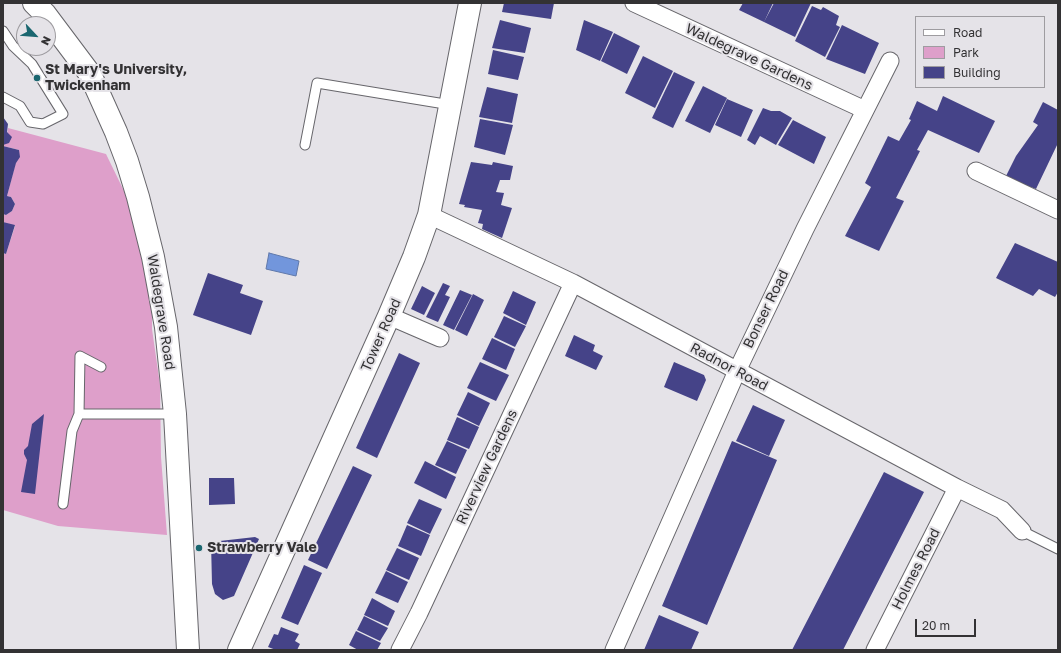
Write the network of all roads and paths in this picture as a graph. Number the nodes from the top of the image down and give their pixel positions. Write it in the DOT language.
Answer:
graph roads {
  1 [pos="34,3"];
  2 [pos="470,3"];
  3 [pos="634,3"];
  4 [pos="4,37"];
  5 [pos="890,62"];
  6 [pos="3,97"];
  7 [pos="451,105"];
  8 [pos="865,110"];
  9 [pos="305,145"];
  10 [pos="976,171"];
  11 [pos="1058,210"];
  12 [pos="429,215"];
  13 [pos="573,283"];
  14 [pos="389,316"];
  15 [pos="440,338"];
  16 [pos="101,367"];
  17 [pos="737,371"];
  18 [pos="79,414"];
  19 [pos="175,414"];
  20 [pos="957,488"];
  21 [pos="63,504"];
  22 [pos="1022,531"];
  23 [pos="1058,549"];
  24 [pos="188,650"];
  25 [pos="239,650"];
  26 [pos="400,650"];
  27 [pos="614,650"];
  28 [pos="875,650"];
  1 -- 19 [label="street, Waldegrave Road"];
  2 -- 7 [label="street, Tower Road"];
  3 -- 8 [label="street, Waldegrave Gardens"];
  4 -- 6 [label="lane"];
  5 -- 8 [label="street, Bonser Road"];
  7 -- 9 [label="lane"];
  7 -- 12 [label="street, Tower Road"];
  8 -- 17 [label="street, Bonser Road"];
  10 -- 11 [label="street"];
  12 -- 13 [label="street, Radnor Road"];
  12 -- 14 [label="street, Tower Road"];
  13 -- 17 [label="street, Radnor Road"];
  13 -- 26 [label="street, Riverview Gardens"];
  14 -- 15 [label="street"];
  14 -- 25 [label="street, Tower Road"];
  16 -- 18 [label="lane"];
  17 -- 20 [label="street, Radnor Road"];
  17 -- 27 [label="street, Bonser Road"];
  18 -- 19 [label="lane"];
  18 -- 21 [label="lane"];
  19 -- 24 [label="street, Waldegrave Road"];
  20 -- 22 [label="street, Radnor Road"];
  20 -- 28 [label="street, Holmes Road"];
  22 -- 23 [label="lane"];
}
